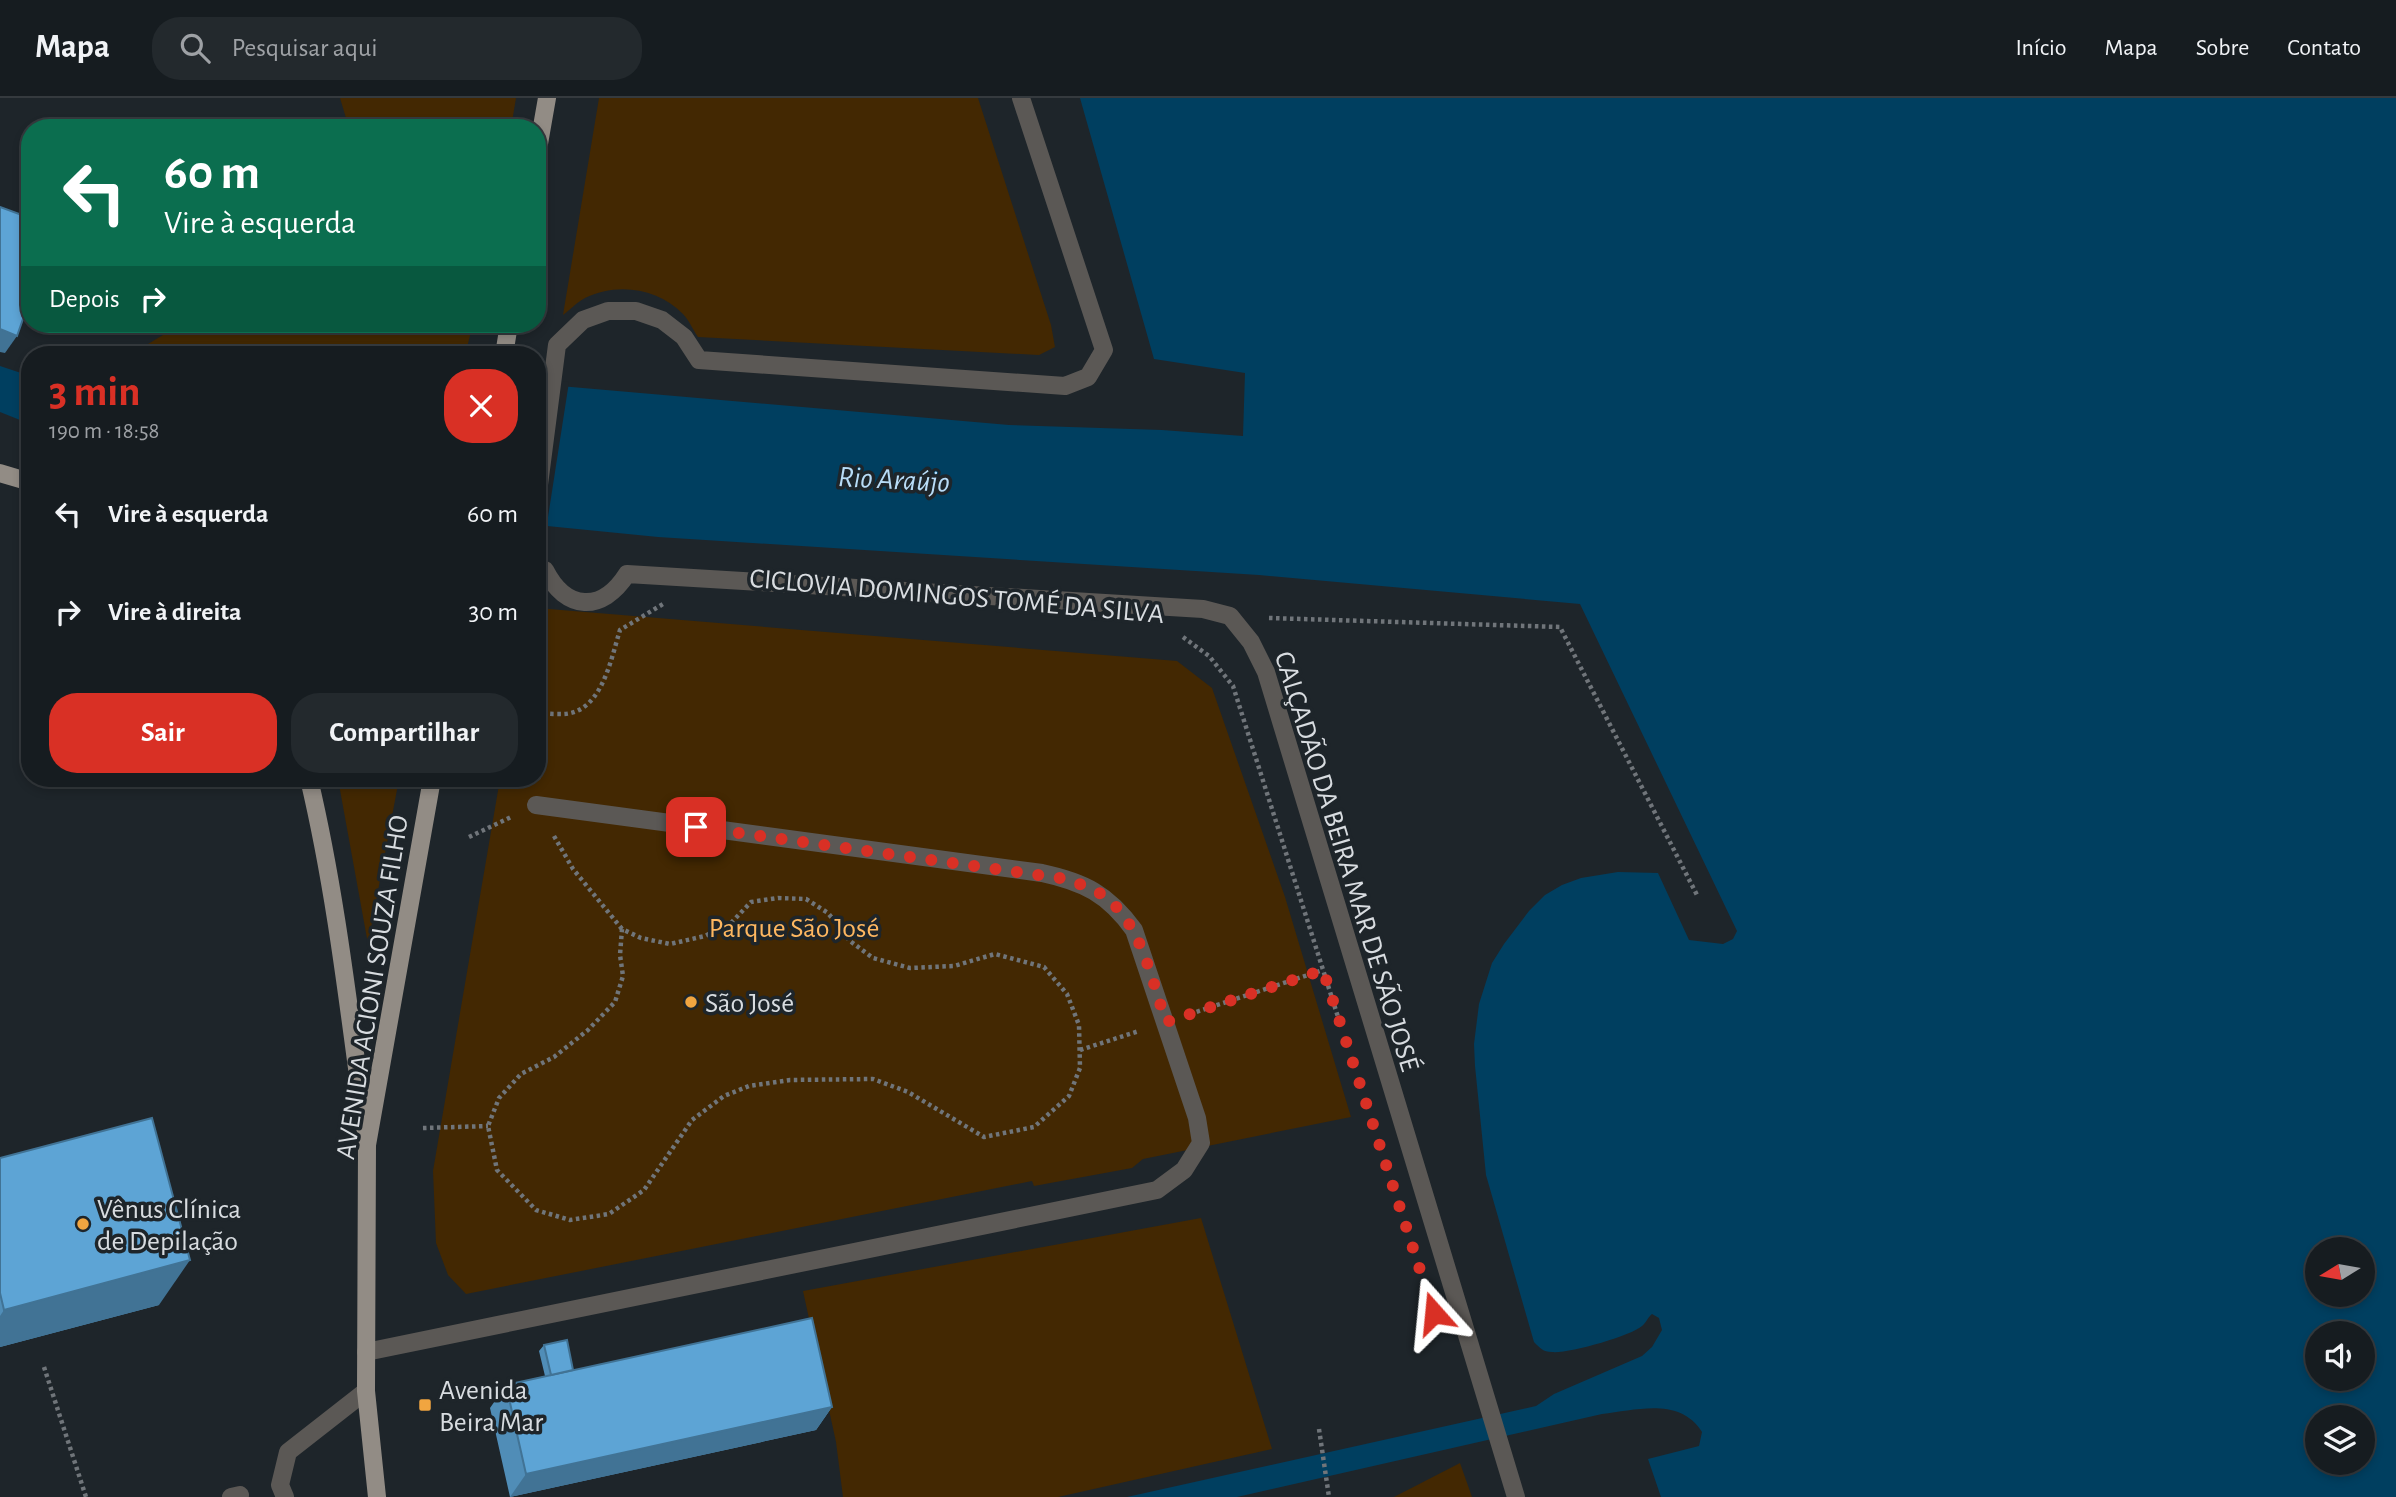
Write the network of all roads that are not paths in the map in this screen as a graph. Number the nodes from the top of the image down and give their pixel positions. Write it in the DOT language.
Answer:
graph roads {
  1 [pos="547,98"];
  2 [pos="1021,98"];
  3 [pos="543,119"];
  4 [pos="546,430"];
  5 [pos="0,473"];
  6 [pos="21,479"];
  7 [pos="546,572"];
  8 [pos="311,787"];
  9 [pos="431,787"];
  10 [pos="536,805"];
  11 [pos="367,1145"];
  12 [pos="366,1352"];
  13 [pos="366,1391"];
  14 [pos="285,1497"];
  15 [pos="377,1497"];
  16 [pos="1516,1497"];
  1 -- 3 [label="main road"];
  2 -- 4 [label="street"];
  5 -- 6 [label="main road"];
  7 -- 16 [label="street, CALÇADÃO DA BEIRA MAR DE SÃO JOSÉ"];
  8 -- 11 [label="main road"];
  9 -- 11 [label="main road, AVENIDA ACIONI SOUZA FILHO"];
  10 -- 12 [label="street"];
  11 -- 12 [label="main road, AVENIDA ACIONI SOUZA FILHO"];
  12 -- 13 [label="main road, AVENIDA ACIONI SOUZA FILHO"];
  13 -- 14 [label="street"];
  13 -- 15 [label="main road, AVENIDA ACIONI SOUZA FILHO"];
}
